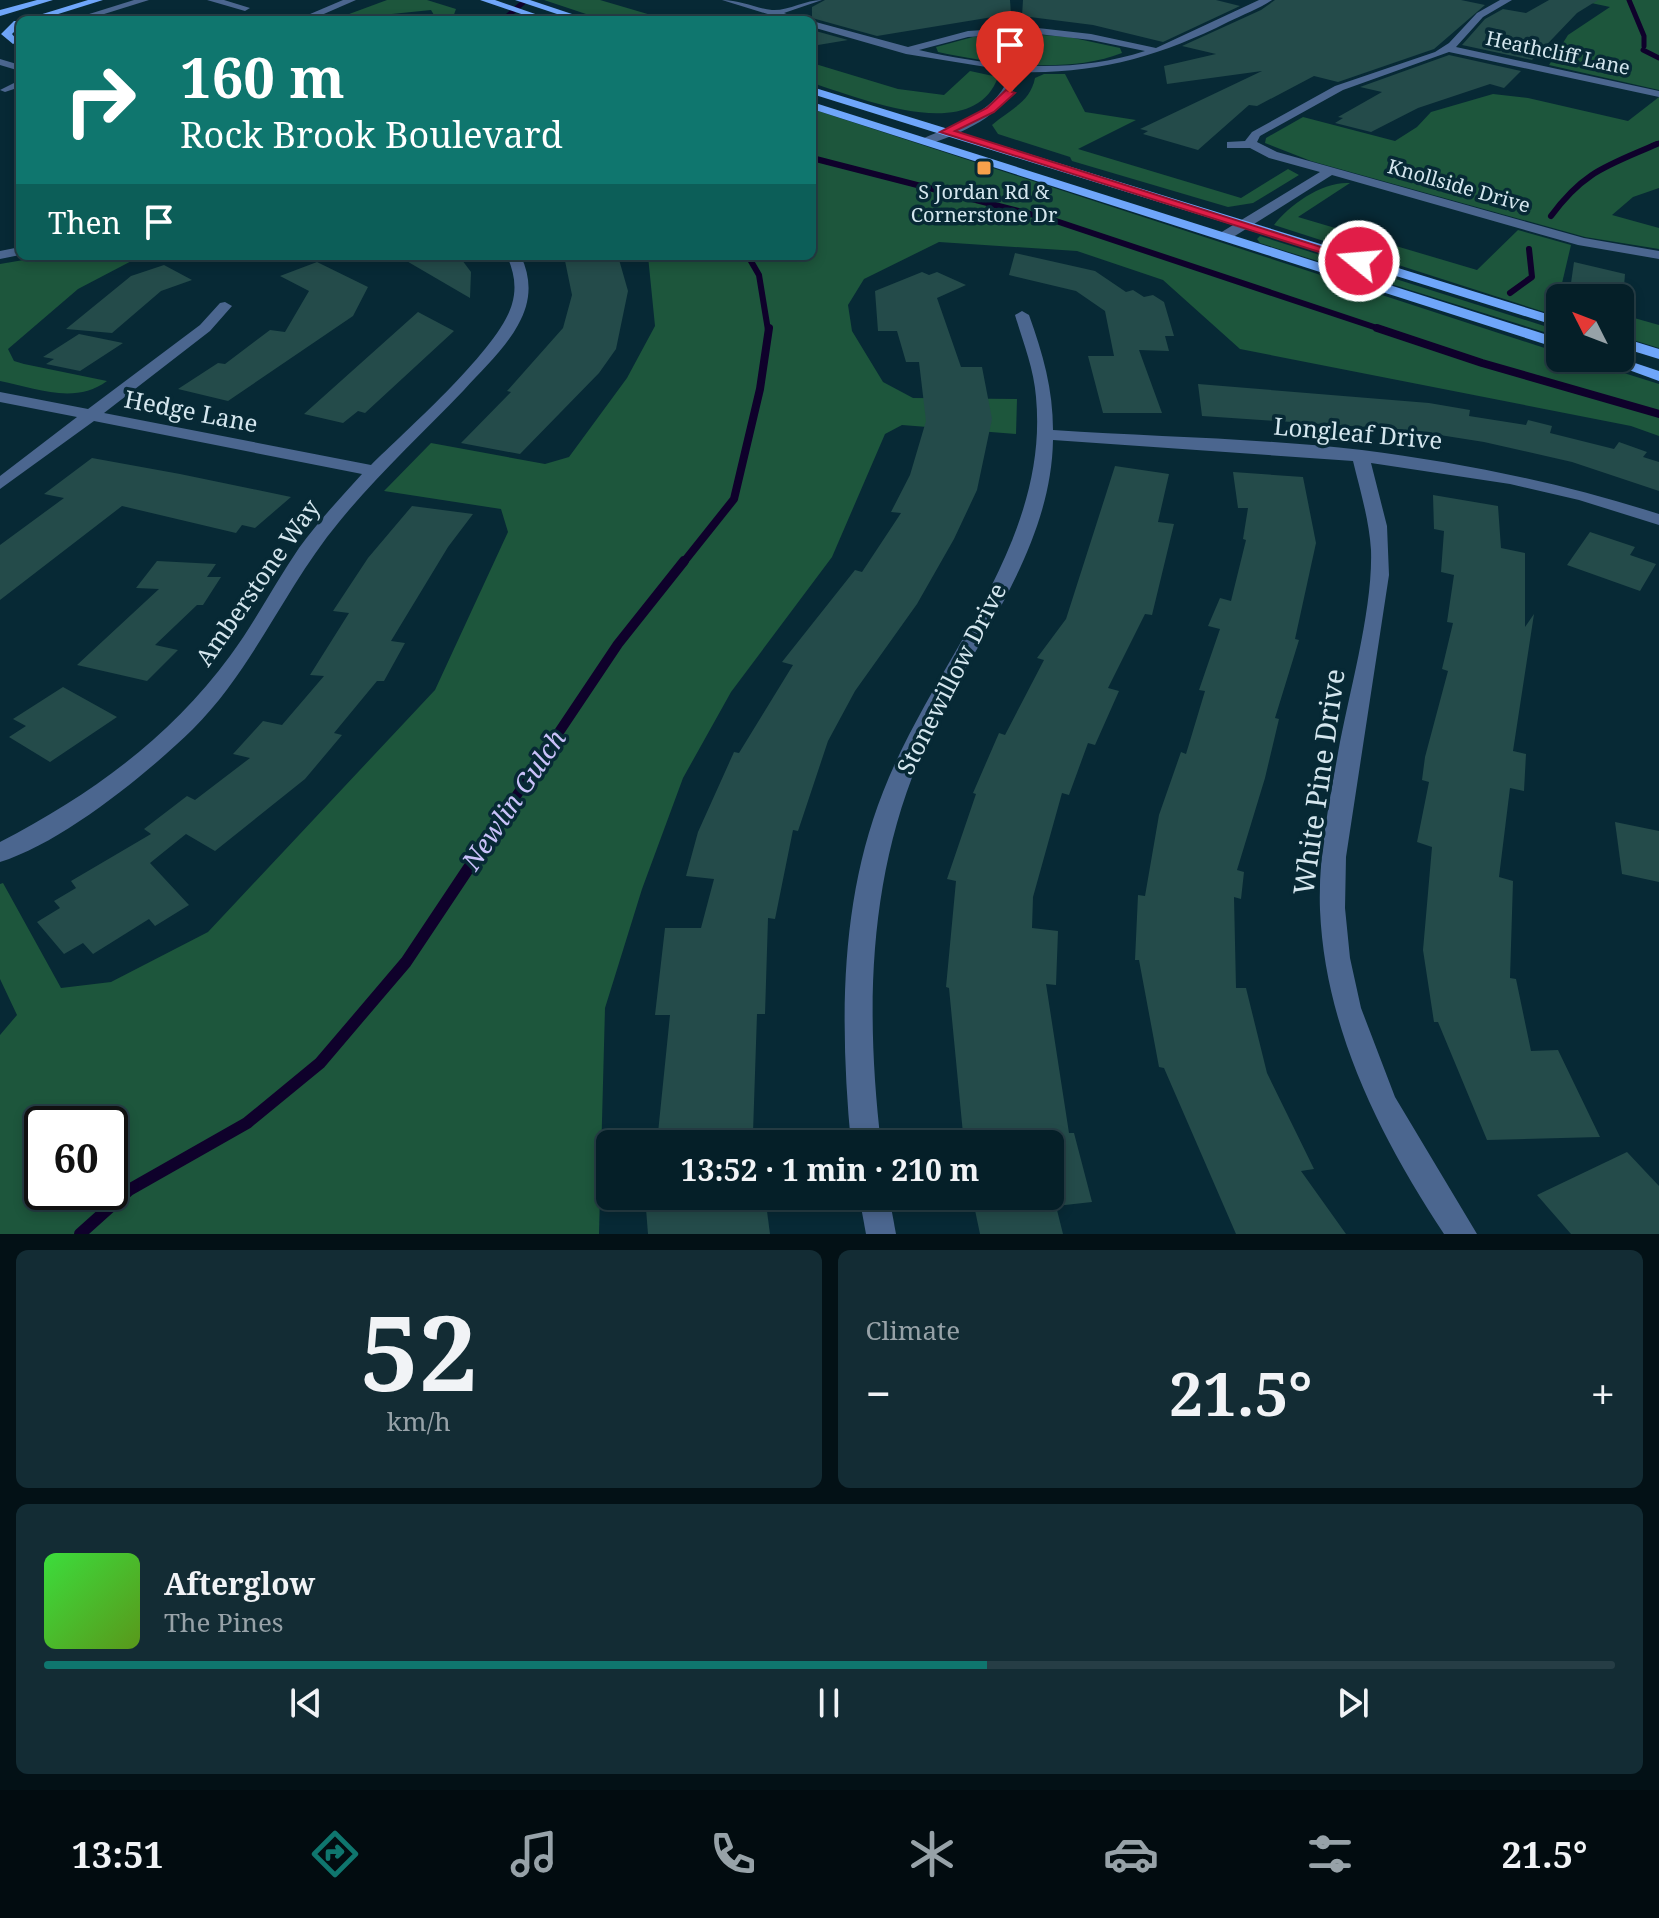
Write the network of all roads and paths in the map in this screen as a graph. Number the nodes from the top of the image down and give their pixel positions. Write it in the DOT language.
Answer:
graph roads {
  1 [pos="48,0"];
  2 [pos="98,0"];
  3 [pos="144,0"];
  4 [pos="212,0"];
  5 [pos="351,0"];
  6 [pos="486,0"];
  7 [pos="520,0"];
  8 [pos="727,0"];
  9 [pos="817,0"];
  10 [pos="1267,0"];
  11 [pos="1507,0"];
  12 [pos="245,8"];
  13 [pos="0,13"];
  14 [pos="775,13"];
  15 [pos="548,14"];
  16 [pos="43,16"];
  17 [pos="89,16"];
  18 [pos="311,16"];
  19 [pos="785,16"];
  20 [pos="816,25"];
  21 [pos="16,26"];
  22 [pos="0,39"];
  23 [pos="1449,49"];
  24 [pos="906,51"];
  25 [pos="1154,51"];
  26 [pos="1017,69"];
  27 [pos="16,85"];
  28 [pos="5,89"];
  29 [pos="816,91"];
  30 [pos="1659,94"];
  31 [pos="816,106"];
  32 [pos="946,132"];
  33 [pos="926,141"];
  34 [pos="1252,144"];
  35 [pos="1231,145"];
  36 [pos="1330,171"];
  37 [pos="1243,225"];
  38 [pos="1225,236"];
  39 [pos="1659,255"];
  40 [pos="516,260"];
  41 [pos="225,306"];
  42 [pos="1022,315"];
  43 [pos="1546,319"];
  44 [pos="1546,339"];
  45 [pos="1634,346"];
  46 [pos="1659,354"];
  47 [pos="1634,368"];
  48 [pos="1659,376"];
  49 [pos="0,397"];
  50 [pos="87,416"];
  51 [pos="1046,435"];
  52 [pos="1360,455"];
  53 [pos="374,471"];
  54 [pos="0,484"];
  55 [pos="1659,520"];
  56 [pos="0,853"];
  57 [pos="865,1130"];
  58 [pos="877,1210"];
  59 [pos="881,1234"];
  60 [pos="1462,1234"];
  1 -- 13 [label="main road"];
  2 -- 16 [label="main road"];
  3 -- 17 [label="street"];
  4 -- 12 [label="street"];
  5 -- 18 [label="street"];
  6 -- 15 [label="main road"];
  7 -- 15 [label="main road"];
  8 -- 14 [label="street"];
  9 -- 14 [label="street"];
  10 -- 25 [label="street"];
  11 -- 23 [label="street"];
  14 -- 19 [label="street"];
  20 -- 24 [label="street"];
  21 -- 22 [label="main road"];
  23 -- 30 [label="street, Heathcliff Lane"];
  23 -- 34 [label="street"];
  24 -- 25 [label="street"];
  24 -- 26 [label="street"];
  25 -- 26 [label="street"];
  26 -- 32 [label="street"];
  27 -- 28 [label="street"];
  29 -- 32 [label="main road"];
  31 -- 33 [label="main road"];
  32 -- 33 [label="street"];
  32 -- 37 [label="main road"];
  33 -- 38 [label="main road"];
  34 -- 35 [label="street"];
  34 -- 36 [label="street, Knollside Drive"];
  36 -- 37 [label="street"];
  36 -- 39 [label="street, Knollside Drive"];
  37 -- 38 [label="street"];
  37 -- 43 [label="main road"];
  38 -- 44 [label="main road"];
  40 -- 53 [label="street, Amberstone Way"];
  41 -- 50 [label="street"];
  42 -- 51 [label="street, Stonewillow Drive"];
  45 -- 46 [label="main road"];
  47 -- 48 [label="main road"];
  49 -- 50 [label="street, Hedge Lane"];
  50 -- 53 [label="street, Hedge Lane"];
  50 -- 54 [label="street"];
  51 -- 52 [label="street, Longleaf Drive"];
  51 -- 57 [label="street, Stonewillow Drive"];
  52 -- 55 [label="street, Longleaf Drive"];
  52 -- 60 [label="street, White Pine Drive"];
  53 -- 56 [label="street, Amberstone Way"];
  58 -- 59 [label="street"];
}
